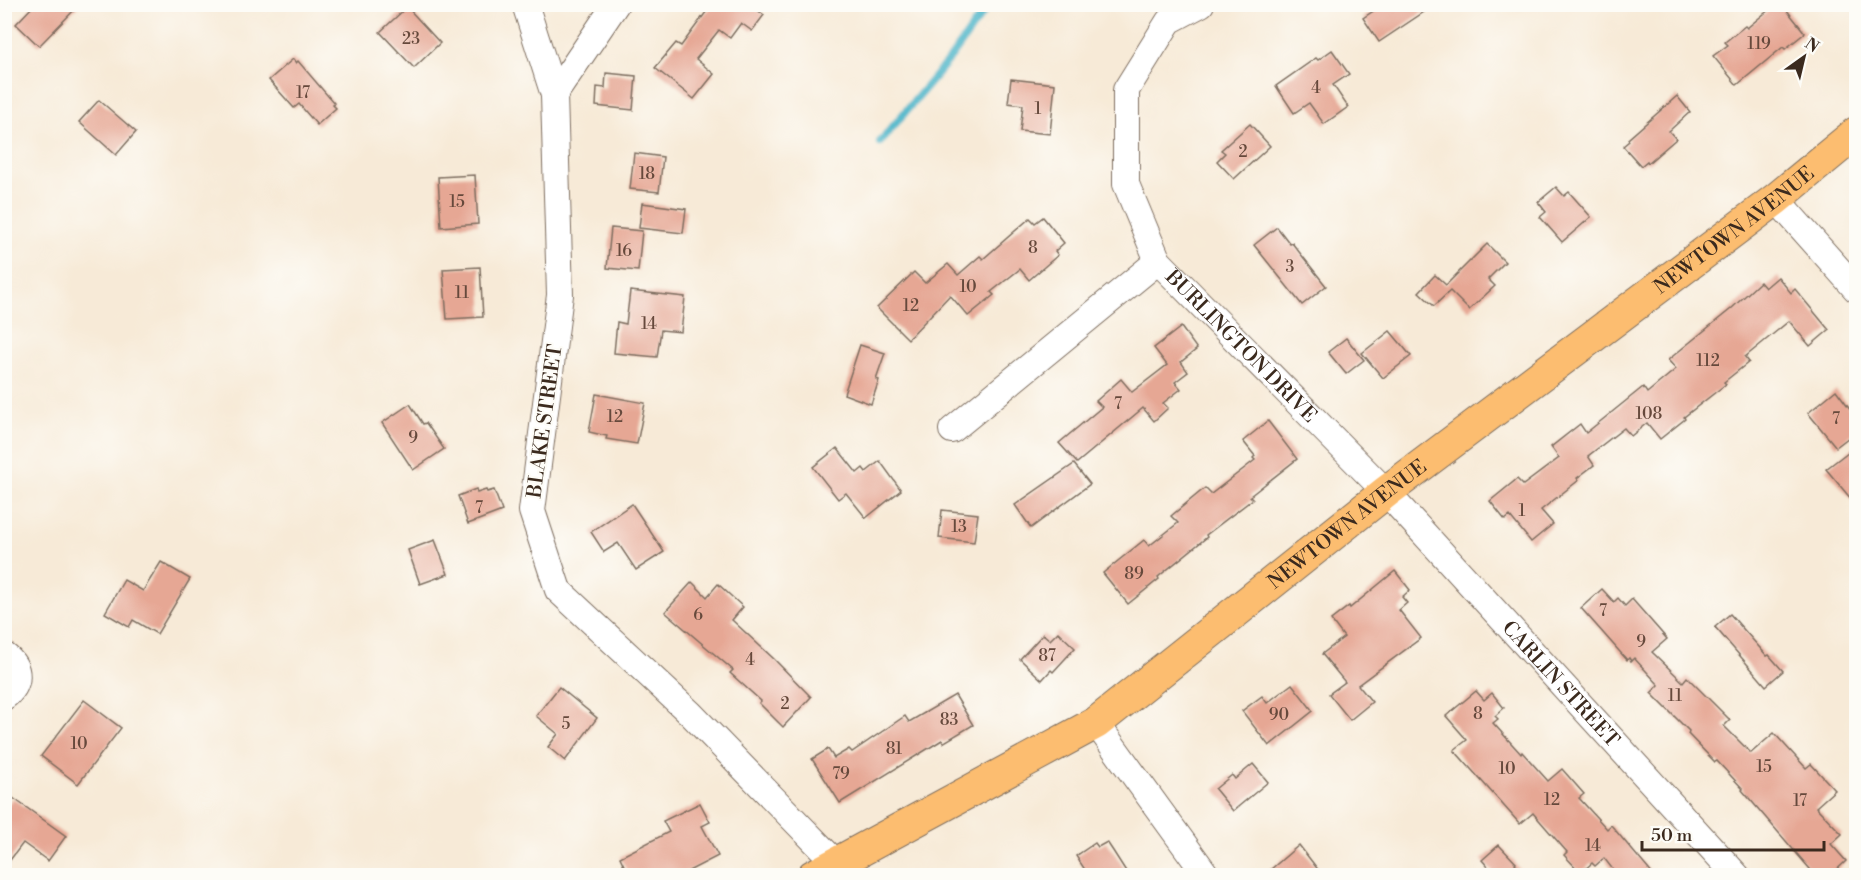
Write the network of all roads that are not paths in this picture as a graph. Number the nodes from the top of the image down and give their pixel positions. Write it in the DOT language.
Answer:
graph roads {
  1 [pos="525,4"];
  2 [pos="616,4"];
  3 [pos="1201,4"];
  4 [pos="554,95"];
  5 [pos="1857,133"];
  6 [pos="1776,199"];
  7 [pos="1158,261"];
  8 [pos="1857,289"];
  9 [pos="952,430"];
  10 [pos="1386,492"];
  11 [pos="4,655"];
  12 [pos="4,697"];
  13 [pos="1096,723"];
  14 [pos="825,870"];
  15 [pos="1207,876"];
  16 [pos="1737,876"];
  1 -- 4 [label="street, BLAKE STREET"];
  2 -- 4 [label="street"];
  3 -- 7 [label="street"];
  4 -- 14 [label="street, BLAKE STREET"];
  5 -- 6 [label="main road, NEWTOWN AVENUE"];
  6 -- 8 [label="street"];
  6 -- 10 [label="main road, NEWTOWN AVENUE"];
  7 -- 9 [label="street, BURLINGTON DRIVE"];
  7 -- 10 [label="street, BURLINGTON DRIVE"];
  10 -- 13 [label="main road, NEWTOWN AVENUE"];
  10 -- 16 [label="street, CARLIN STREET"];
  11 -- 12 [label="street"];
  13 -- 14 [label="main road, NEWTOWN AVENUE"];
  13 -- 15 [label="street"];
}
